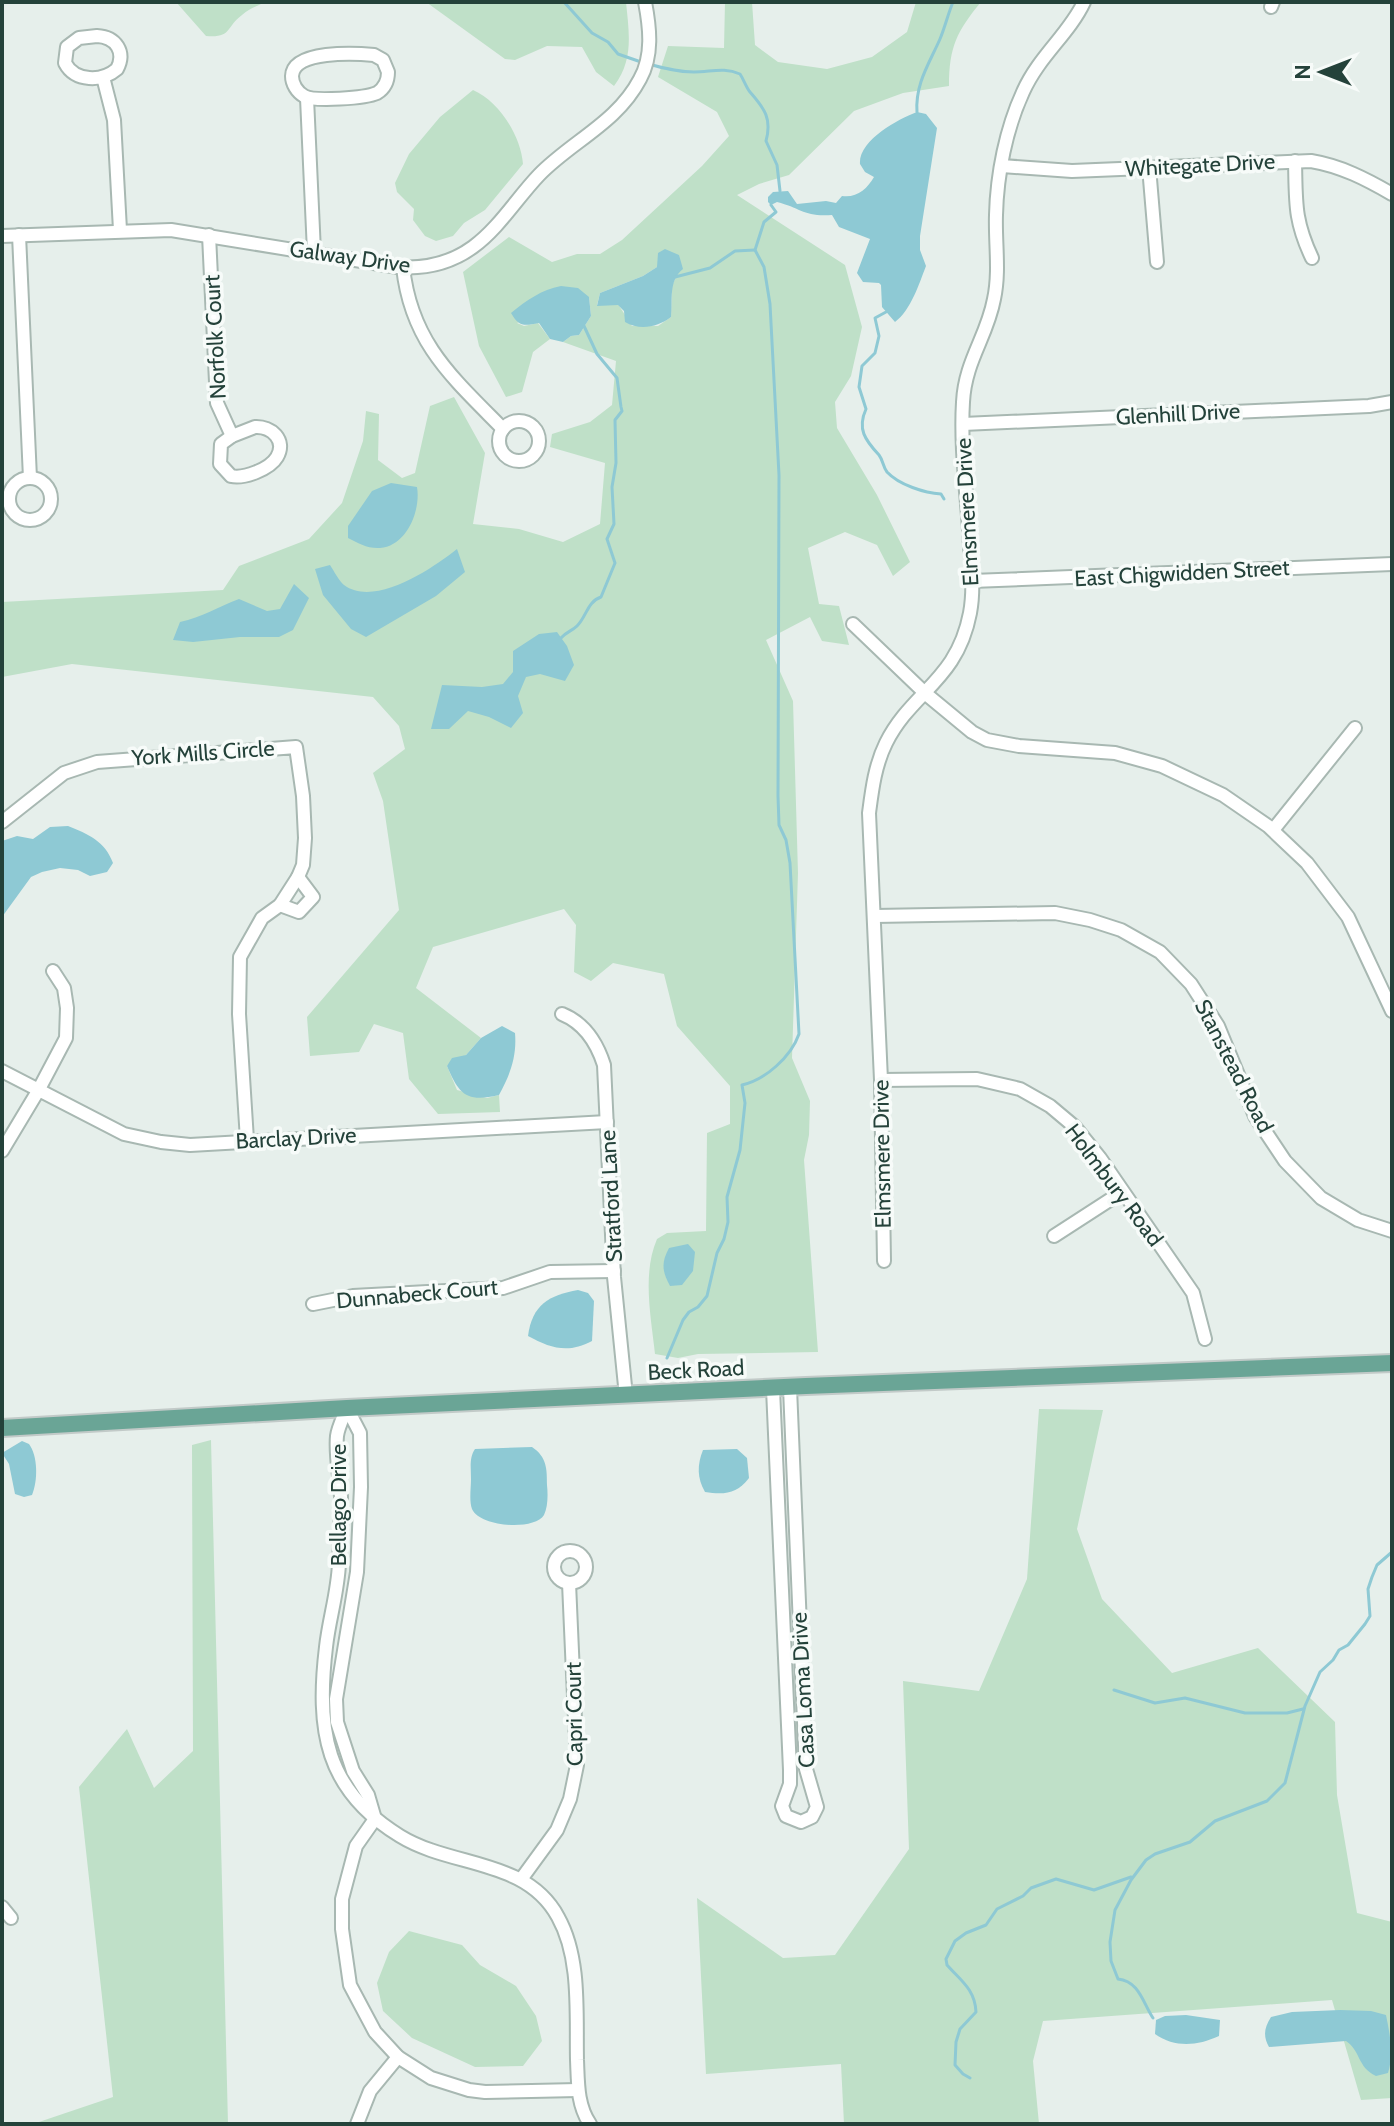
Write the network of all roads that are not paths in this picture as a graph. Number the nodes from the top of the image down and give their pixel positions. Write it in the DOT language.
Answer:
graph roads {
  1 [pos="645,2"];
  2 [pos="1084,2"];
  3 [pos="103,77"];
  4 [pos="307,98"];
  5 [pos="1295,161"];
  6 [pos="1002,166"];
  7 [pos="1149,167"];
  8 [pos="1392,194"];
  9 [pos="120,230"];
  10 [pos="19,235"];
  11 [pos="209,235"];
  12 [pos="2,236"];
  13 [pos="314,252"];
  14 [pos="1312,258"];
  15 [pos="1157,262"];
  16 [pos="403,267"];
  17 [pos="1392,402"];
  18 [pos="963,424"];
  19 [pos="503,429"];
  20 [pos="232,436"];
  21 [pos="30,478"];
  22 [pos="1392,564"];
  23 [pos="972,581"];
  24 [pos="853,624"];
  25 [pos="926,694"];
  26 [pos="1355,728"];
  27 [pos="2,822"];
  28 [pos="1273,830"];
  29 [pos="298,877"];
  30 [pos="280,905"];
  31 [pos="875,916"];
  32 [pos="53,971"];
  33 [pos="1392,1011"];
  34 [pos="562,1014"];
  35 [pos="2,1071"];
  36 [pos="881,1080"];
  37 [pos="38,1091"];
  38 [pos="607,1122"];
  39 [pos="247,1140"];
  40 [pos="2,1151"];
  41 [pos="1122,1192"];
  42 [pos="1392,1231"];
  43 [pos="1054,1236"];
  44 [pos="884,1261"];
  45 [pos="614,1271"];
  46 [pos="313,1304"];
  47 [pos="1205,1339"];
  48 [pos="1392,1363"];
  49 [pos="790,1388"];
  50 [pos="773,1389"];
  51 [pos="626,1396"];
  52 [pos="347,1408"];
  53 [pos="2,1428"];
  54 [pos="569,1583"];
  55 [pos="375,1819"];
  56 [pos="522,1878"];
  57 [pos="2,1907"];
  58 [pos="11,1918"];
  59 [pos="398,2057"];
  60 [pos="578,2090"];
  61 [pos="357,2124"];
  62 [pos="590,2124"];
  1 -- 16 [label="street, Galway Drive"];
  2 -- 6 [label="street, Elmsmere Drive"];
  3 -- 3 [label="street"];
  3 -- 9 [label="street"];
  4 -- 4 [label="street"];
  4 -- 13 [label="street"];
  5 -- 7 [label="street, Whitegate Drive"];
  5 -- 8 [label="street, Whitegate Drive"];
  5 -- 14 [label="street"];
  6 -- 7 [label="street, Whitegate Drive"];
  6 -- 18 [label="street, Elmsmere Drive"];
  7 -- 15 [label="street"];
  9 -- 10 [label="street, Galway Drive"];
  9 -- 11 [label="street, Galway Drive"];
  10 -- 12 [label="street, Galway Drive"];
  10 -- 21 [label="street"];
  11 -- 13 [label="street, Galway Drive"];
  11 -- 20 [label="street, Norfolk Court"];
  13 -- 16 [label="street, Galway Drive"];
  16 -- 19 [label="street"];
  17 -- 18 [label="street, Glenhill Drive"];
  18 -- 23 [label="street, Elmsmere Drive"];
  20 -- 20 [label="street"];
  22 -- 23 [label="street, East Chigwidden Street"];
  23 -- 25 [label="street, Elmsmere Drive"];
  24 -- 25 [label="street"];
  25 -- 28 [label="street"];
  25 -- 31 [label="street, Elmsmere Drive"];
  26 -- 28 [label="street"];
  27 -- 29 [label="street, York Mills Circle"];
  28 -- 33 [label="street"];
  29 -- 30 [label="street, York Mills Circle"];
  29 -- 30 [label="street"];
  30 -- 39 [label="street, York Mills Circle"];
  31 -- 36 [label="street, Elmsmere Drive"];
  31 -- 42 [label="street, Stanstead Road"];
  32 -- 37 [label="street"];
  34 -- 38 [label="street, Stratford Lane"];
  35 -- 37 [label="street, Barclay Drive"];
  36 -- 41 [label="street, Holmbury Road"];
  36 -- 44 [label="street, Elmsmere Drive"];
  37 -- 39 [label="street, Barclay Drive"];
  37 -- 40 [label="street"];
  38 -- 39 [label="street, Barclay Drive"];
  38 -- 45 [label="street, Stratford Lane"];
  41 -- 43 [label="street"];
  41 -- 47 [label="street, Holmbury Road"];
  45 -- 46 [label="street, Dunnabeck Court"];
  45 -- 51 [label="street, Stratford Lane"];
  48 -- 49 [label="main road, Beck Road"];
  49 -- 50 [label="main road, Beck Road"];
  49 -- 50 [label="street, Casa Loma Drive"];
  50 -- 51 [label="main road, Beck Road"];
  51 -- 52 [label="main road, Beck Road"];
  52 -- 53 [label="main road, Beck Road"];
  52 -- 55 [label="street, Bellago Drive"];
  52 -- 55 [label="street, Bellago Drive"];
  54 -- 56 [label="street, Capri Court"];
  55 -- 56 [label="street, Bellago Drive"];
  55 -- 59 [label="street"];
  56 -- 60 [label="street, Bellago Drive"];
  57 -- 58 [label="street"];
  59 -- 60 [label="street"];
  59 -- 61 [label="street"];
  60 -- 62 [label="street, Bellago Drive"];
}
